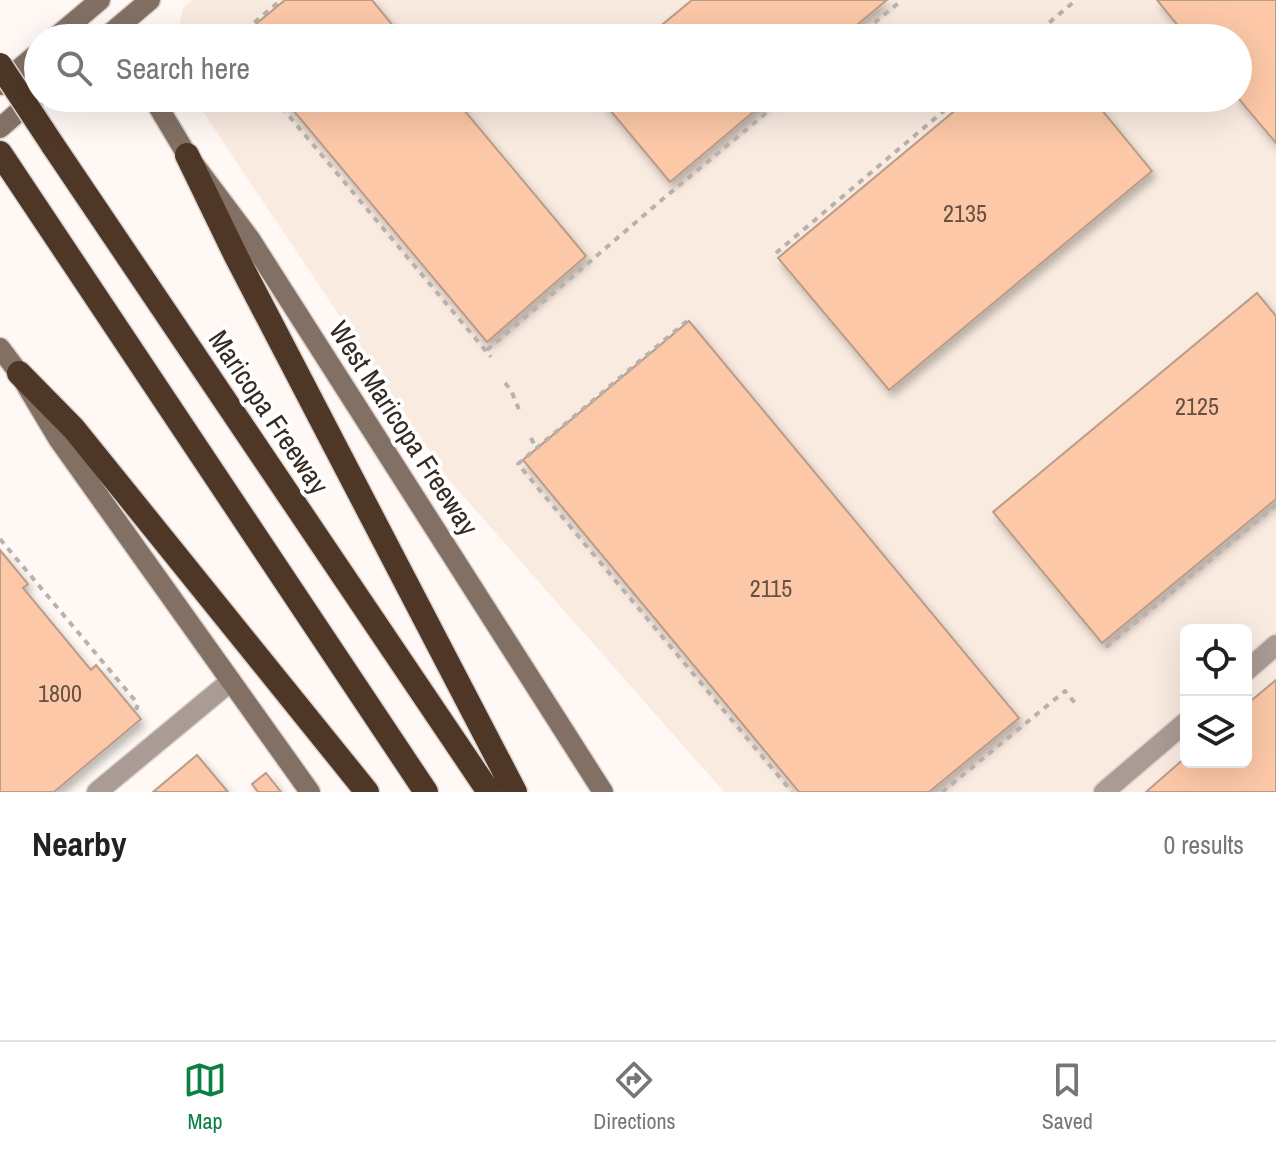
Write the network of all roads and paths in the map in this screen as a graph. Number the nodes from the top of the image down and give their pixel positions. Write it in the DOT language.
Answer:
graph roads {
  1 [pos="150,0"];
  2 [pos="281,0"];
  3 [pos="902,0"];
  4 [pos="1076,0"];
  5 [pos="95,2"];
  6 [pos="71,24"];
  7 [pos="105,24"];
  8 [pos="124,24"];
  9 [pos="253,24"];
  10 [pos="873,24"];
  11 [pos="1048,24"];
  12 [pos="0,65"];
  13 [pos="24,65"];
  14 [pos="0,85"];
  15 [pos="24,101"];
  16 [pos="24,107"];
  17 [pos="31,112"];
  18 [pos="161,112"];
  19 [pos="286,112"];
  20 [pos="767,112"];
  21 [pos="942,112"];
  22 [pos="0,128"];
  23 [pos="0,153"];
  24 [pos="187,155"];
  25 [pos="776,253"];
  26 [pos="687,321"];
  27 [pos="0,348"];
  28 [pos="487,350"];
  29 [pos="491,357"];
  30 [pos="19,373"];
  31 [pos="505,383"];
  32 [pos="520,412"];
  33 [pos="531,438"];
  34 [pos="536,448"];
  35 [pos="1276,505"];
  36 [pos="0,539"];
  37 [pos="1276,645"];
  38 [pos="1106,647"];
  39 [pos="1252,666"];
  40 [pos="231,681"];
  41 [pos="1075,703"];
  42 [pos="136,710"];
  43 [pos="1180,727"];
  44 [pos="97,792"];
  45 [pos="310,792"];
  46 [pos="367,792"];
  47 [pos="426,792"];
  48 [pos="489,792"];
  49 [pos="515,792"];
  50 [pos="603,792"];
  51 [pos="792,792"];
  52 [pos="942,792"];
  53 [pos="1104,792"];
  1 -- 8 [label="main road"];
  2 -- 9 [label="path"];
  3 -- 10 [label="path"];
  4 -- 11 [label="path"];
  5 -- 6 [label="main road"];
  5 -- 7 [label="main road"];
  12 -- 15 [label="highway, Maricopa Freeway, bridge"];
  13 -- 14 [label="main road"];
  16 -- 22 [label="main road"];
  17 -- 48 [label="highway, Maricopa Freeway, bridge"];
  18 -- 24 [label="main road, West Maricopa Freeway"];
  19 -- 28 [label="path"];
  20 -- 28 [label="path"];
  21 -- 25 [label="path"];
  23 -- 47 [label="highway"];
  24 -- 49 [label="highway"];
  24 -- 50 [label="main road, West Maricopa Freeway"];
  26 -- 34 [label="path"];
  27 -- 30 [label="main road"];
  28 -- 29 [label="path"];
  30 -- 40 [label="main road"];
  30 -- 46 [label="highway"];
  31 -- 32 [label="path"];
  33 -- 34 [label="path"];
  34 -- 51 [label="path"];
  35 -- 38 [label="path"];
  36 -- 42 [label="path"];
  37 -- 39 [label="street"];
  40 -- 44 [label="street"];
  40 -- 45 [label="main road"];
  41 -- 52 [label="path"];
  43 -- 53 [label="street"];
}
